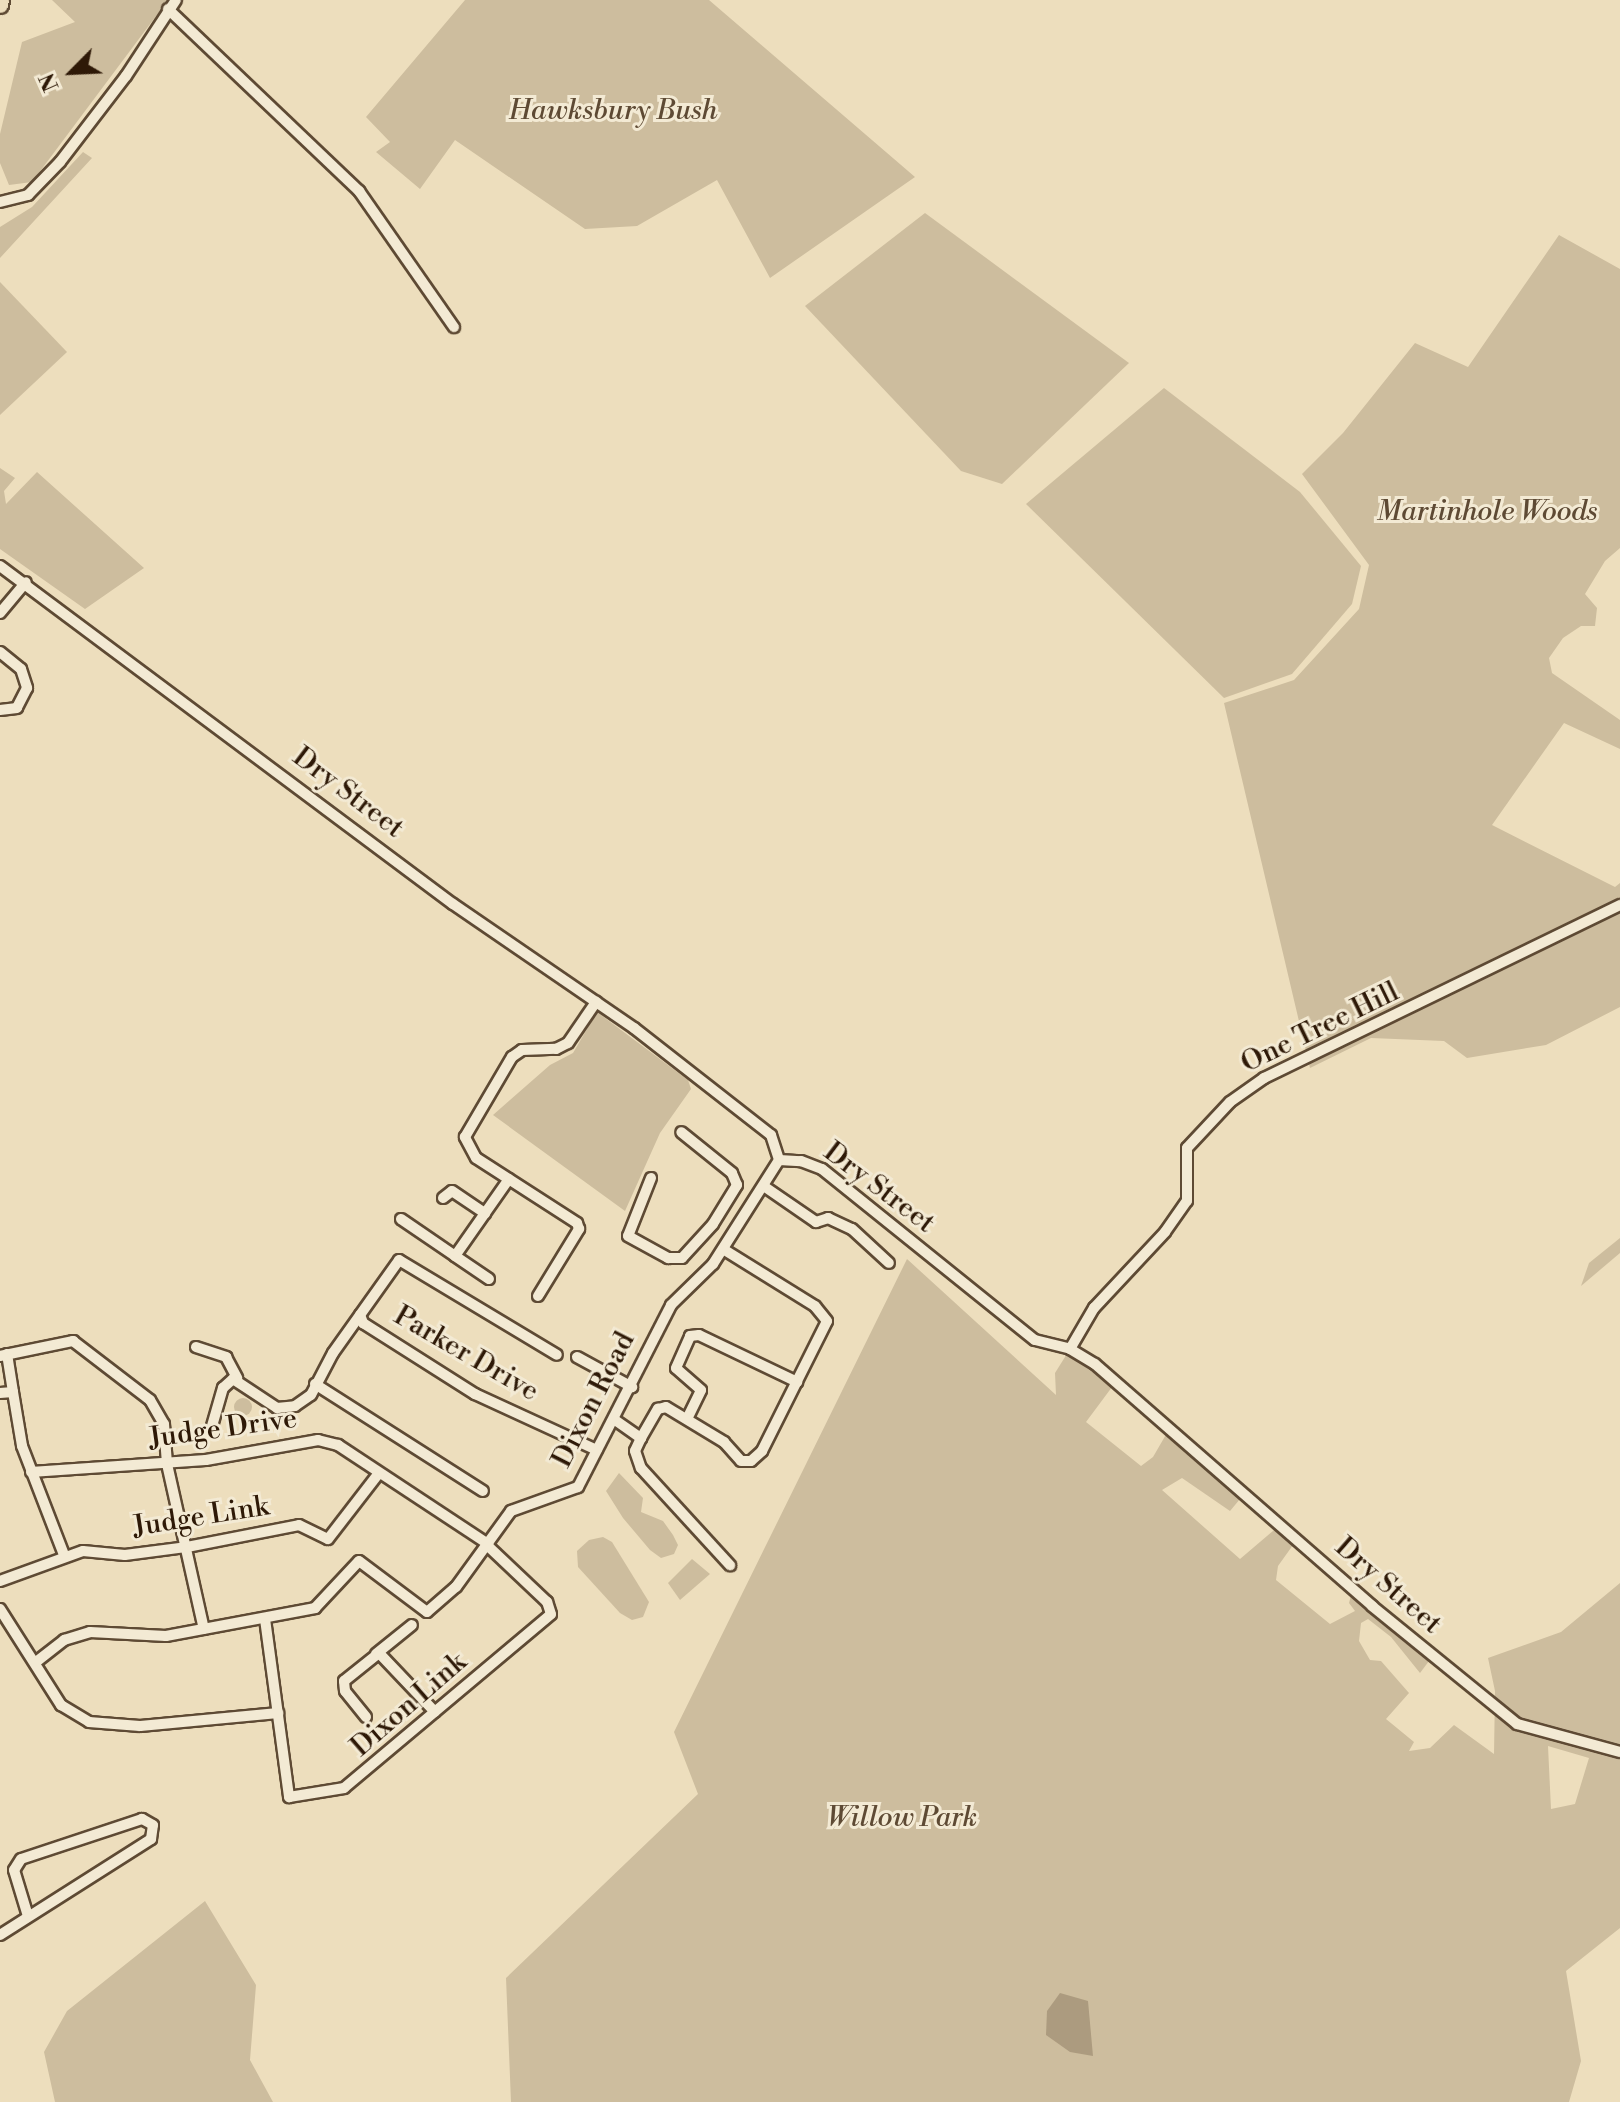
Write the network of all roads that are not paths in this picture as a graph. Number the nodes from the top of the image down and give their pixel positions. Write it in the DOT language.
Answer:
graph roads {
  1 [pos="176,0"];
  2 [pos="168,9"];
  3 [pos="0,202"];
  4 [pos="454,327"];
  5 [pos="0,566"];
  6 [pos="26,582"];
  7 [pos="0,613"];
  8 [pos="0,652"];
  9 [pos="0,710"];
  10 [pos="1620,905"];
  11 [pos="596,1002"];
  12 [pos="681,1132"];
  13 [pos="779,1160"];
  14 [pos="651,1178"];
  15 [pos="509,1179"];
  16 [pos="765,1187"];
  17 [pos="443,1198"];
  18 [pos="724,1209"];
  19 [pos="485,1213"];
  20 [pos="401,1219"];
  21 [pos="741,1222"];
  22 [pos="723,1249"];
  23 [pos="455,1256"];
  24 [pos="889,1263"];
  25 [pos="489,1279"];
  26 [pos="538,1296"];
  27 [pos="360,1315"];
  28 [pos="196,1347"];
  29 [pos="1070,1349"];
  30 [pos="4,1355"];
  31 [pos="557,1355"];
  32 [pos="577,1357"];
  33 [pos="237,1378"];
  34 [pos="797,1382"];
  35 [pos="315,1384"];
  36 [pos="632,1387"];
  37 [pos="13,1392"];
  38 [pos="0,1393"];
  39 [pos="687,1419"];
  40 [pos="615,1420"];
  41 [pos="212,1426"];
  42 [pos="641,1438"];
  43 [pos="597,1450"];
  44 [pos="167,1464"];
  45 [pos="31,1472"];
  46 [pos="379,1473"];
  47 [pos="483,1491"];
  48 [pos="488,1545"];
  49 [pos="187,1547"];
  50 [pos="64,1555"];
  51 [pos="730,1565"];
  52 [pos="0,1581"];
  53 [pos="0,1609"];
  54 [pos="265,1619"];
  55 [pos="412,1625"];
  56 [pos="204,1629"];
  57 [pos="376,1654"];
  58 [pos="36,1662"];
  59 [pos="435,1712"];
  60 [pos="278,1713"];
  61 [pos="366,1717"];
  62 [pos="1620,1752"];
  63 [pos="28,1916"];
  64 [pos="0,1935"];
  1 -- 2 [label="street"];
  2 -- 3 [label="street"];
  2 -- 4 [label="street"];
  5 -- 6 [label="street, Dry Street"];
  6 -- 7 [label="street"];
  6 -- 11 [label="street, Dry Street"];
  8 -- 9 [label="street"];
  10 -- 29 [label="street, One Tree Hill"];
  11 -- 13 [label="street, Dry Street"];
  11 -- 15 [label="street"];
  12 -- 18 [label="street"];
  13 -- 16 [label="street, Dixon Road"];
  13 -- 29 [label="street, Dry Street"];
  14 -- 18 [label="street"];
  15 -- 19 [label="street"];
  15 -- 26 [label="street"];
  16 -- 21 [label="street, Dixon Road"];
  16 -- 24 [label="street"];
  17 -- 19 [label="street"];
  18 -- 21 [label="street"];
  19 -- 23 [label="street"];
  20 -- 23 [label="street"];
  21 -- 22 [label="street, Dixon Road"];
  22 -- 34 [label="street"];
  22 -- 36 [label="street, Dixon Road"];
  23 -- 25 [label="street"];
  27 -- 31 [label="street"];
  27 -- 35 [label="street"];
  27 -- 43 [label="street, Parker Drive"];
  28 -- 33 [label="street"];
  29 -- 62 [label="street, Dry Street"];
  30 -- 37 [label="street"];
  30 -- 44 [label="street"];
  32 -- 36 [label="street"];
  33 -- 35 [label="street"];
  33 -- 41 [label="street"];
  34 -- 39 [label="street"];
  34 -- 39 [label="street"];
  35 -- 47 [label="street"];
  36 -- 40 [label="street, Dixon Road"];
  37 -- 38 [label="street"];
  37 -- 45 [label="street"];
  39 -- 42 [label="street"];
  40 -- 42 [label="street"];
  40 -- 43 [label="street, Dixon Road"];
  42 -- 51 [label="street"];
  43 -- 48 [label="street, Dixon Road"];
  44 -- 45 [label="street, Judge Drive"];
  44 -- 46 [label="street, Judge Drive"];
  44 -- 49 [label="street"];
  45 -- 50 [label="street"];
  46 -- 48 [label="street, Judge Drive"];
  46 -- 49 [label="street, Judge Link"];
  48 -- 54 [label="street, Dixon Road"];
  48 -- 59 [label="street, Dixon Link"];
  49 -- 50 [label="street, Judge Link"];
  49 -- 56 [label="street"];
  50 -- 52 [label="street, Judge Link"];
  53 -- 58 [label="street"];
  54 -- 56 [label="street, Dixon Road"];
  54 -- 60 [label="street, Dixon Link"];
  55 -- 57 [label="street"];
  56 -- 58 [label="street, Dixon Road"];
  57 -- 59 [label="street"];
  57 -- 61 [label="street"];
  58 -- 60 [label="street"];
  59 -- 60 [label="street, Dixon Link"];
  63 -- 63 [label="street"];
  63 -- 64 [label="street"];
}
